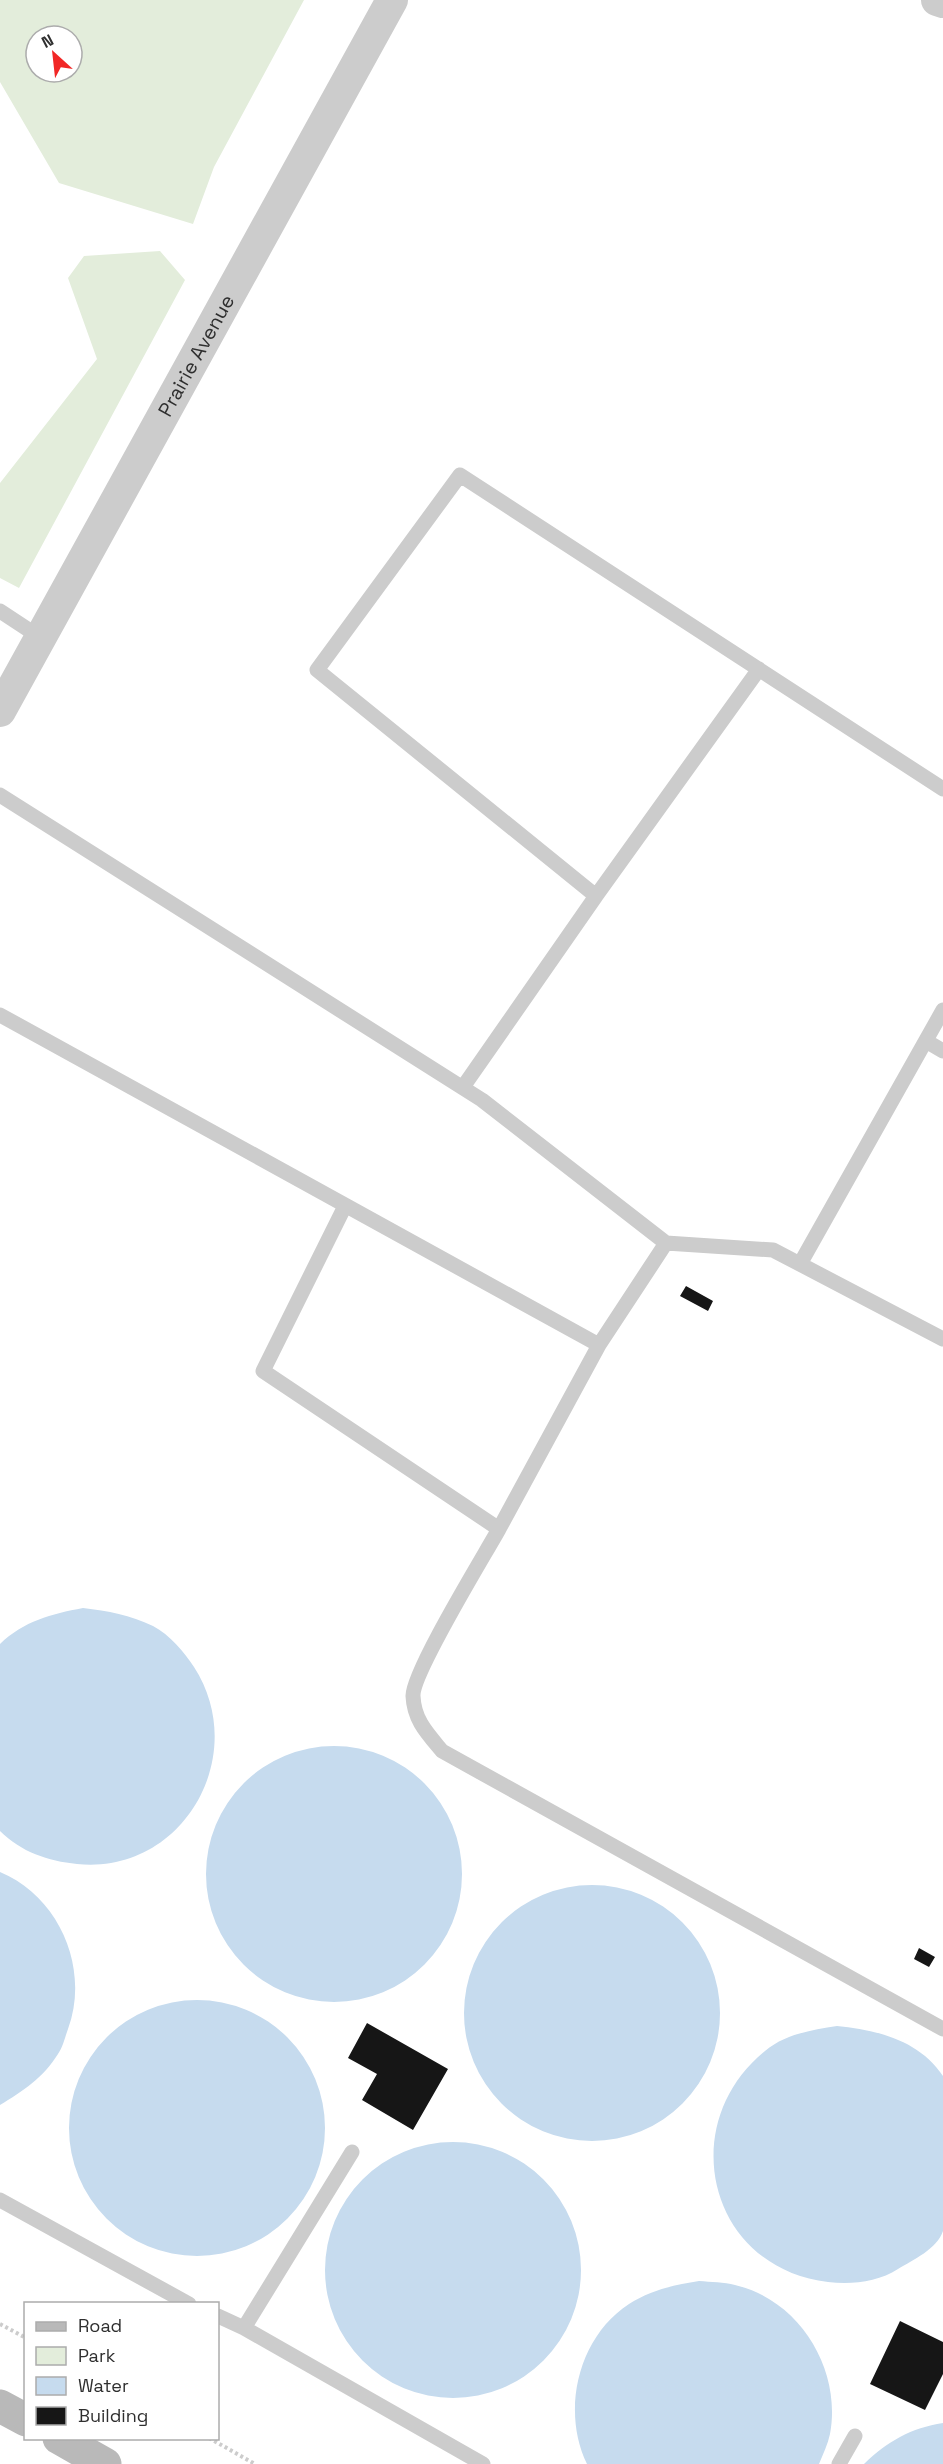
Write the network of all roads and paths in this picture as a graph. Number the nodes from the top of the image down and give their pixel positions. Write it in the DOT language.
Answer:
graph roads {
  1 [pos="392,0"];
  2 [pos="937,0"];
  3 [pos="943,2"];
  4 [pos="0,611"];
  5 [pos="41,638"];
  6 [pos="759,669"];
  7 [pos="0,711"];
  8 [pos="943,789"];
  9 [pos="0,795"];
  10 [pos="596,896"];
  11 [pos="943,1010"];
  12 [pos="0,1016"];
  13 [pos="926,1041"];
  14 [pos="943,1051"];
  15 [pos="463,1087"];
  16 [pos="345,1206"];
  17 [pos="666,1243"];
  18 [pos="800,1264"];
  19 [pos="943,1339"];
  20 [pos="599,1346"];
  21 [pos="499,1529"];
  22 [pos="943,2029"];
  23 [pos="352,2152"];
  24 [pos="0,2200"];
  25 [pos="185,2302"];
  26 [pos="219,2316"];
  27 [pos="0,2324"];
  28 [pos="244,2328"];
  29 [pos="24,2337"];
  30 [pos="0,2406"];
  31 [pos="24,2419"];
  32 [pos="855,2436"];
  33 [pos="61,2440"];
  34 [pos="211,2440"];
  35 [pos="105,2464"];
  36 [pos="255,2464"];
  37 [pos="483,2464"];
  38 [pos="839,2464"];
  1 -- 5 [label="street, Prairie Avenue"];
  2 -- 3 [label="street"];
  4 -- 5 [label="lane"];
  5 -- 7 [label="street, Prairie Avenue"];
  6 -- 8 [label="lane"];
  6 -- 10 [label="lane"];
  6 -- 10 [label="lane"];
  9 -- 15 [label="lane"];
  10 -- 15 [label="lane"];
  11 -- 13 [label="lane"];
  12 -- 16 [label="lane"];
  13 -- 14 [label="lane"];
  13 -- 18 [label="lane"];
  15 -- 17 [label="lane"];
  16 -- 20 [label="lane"];
  16 -- 21 [label="lane"];
  17 -- 18 [label="lane"];
  17 -- 20 [label="lane"];
  18 -- 19 [label="lane"];
  20 -- 21 [label="lane"];
  21 -- 22 [label="lane"];
  23 -- 28 [label="lane"];
  24 -- 25 [label="lane"];
  26 -- 28 [label="lane"];
  27 -- 29 [label="path"];
  28 -- 37 [label="lane"];
  30 -- 31 [label="main road"];
  32 -- 38 [label="lane"];
  33 -- 35 [label="main road"];
  34 -- 36 [label="path"];
}
